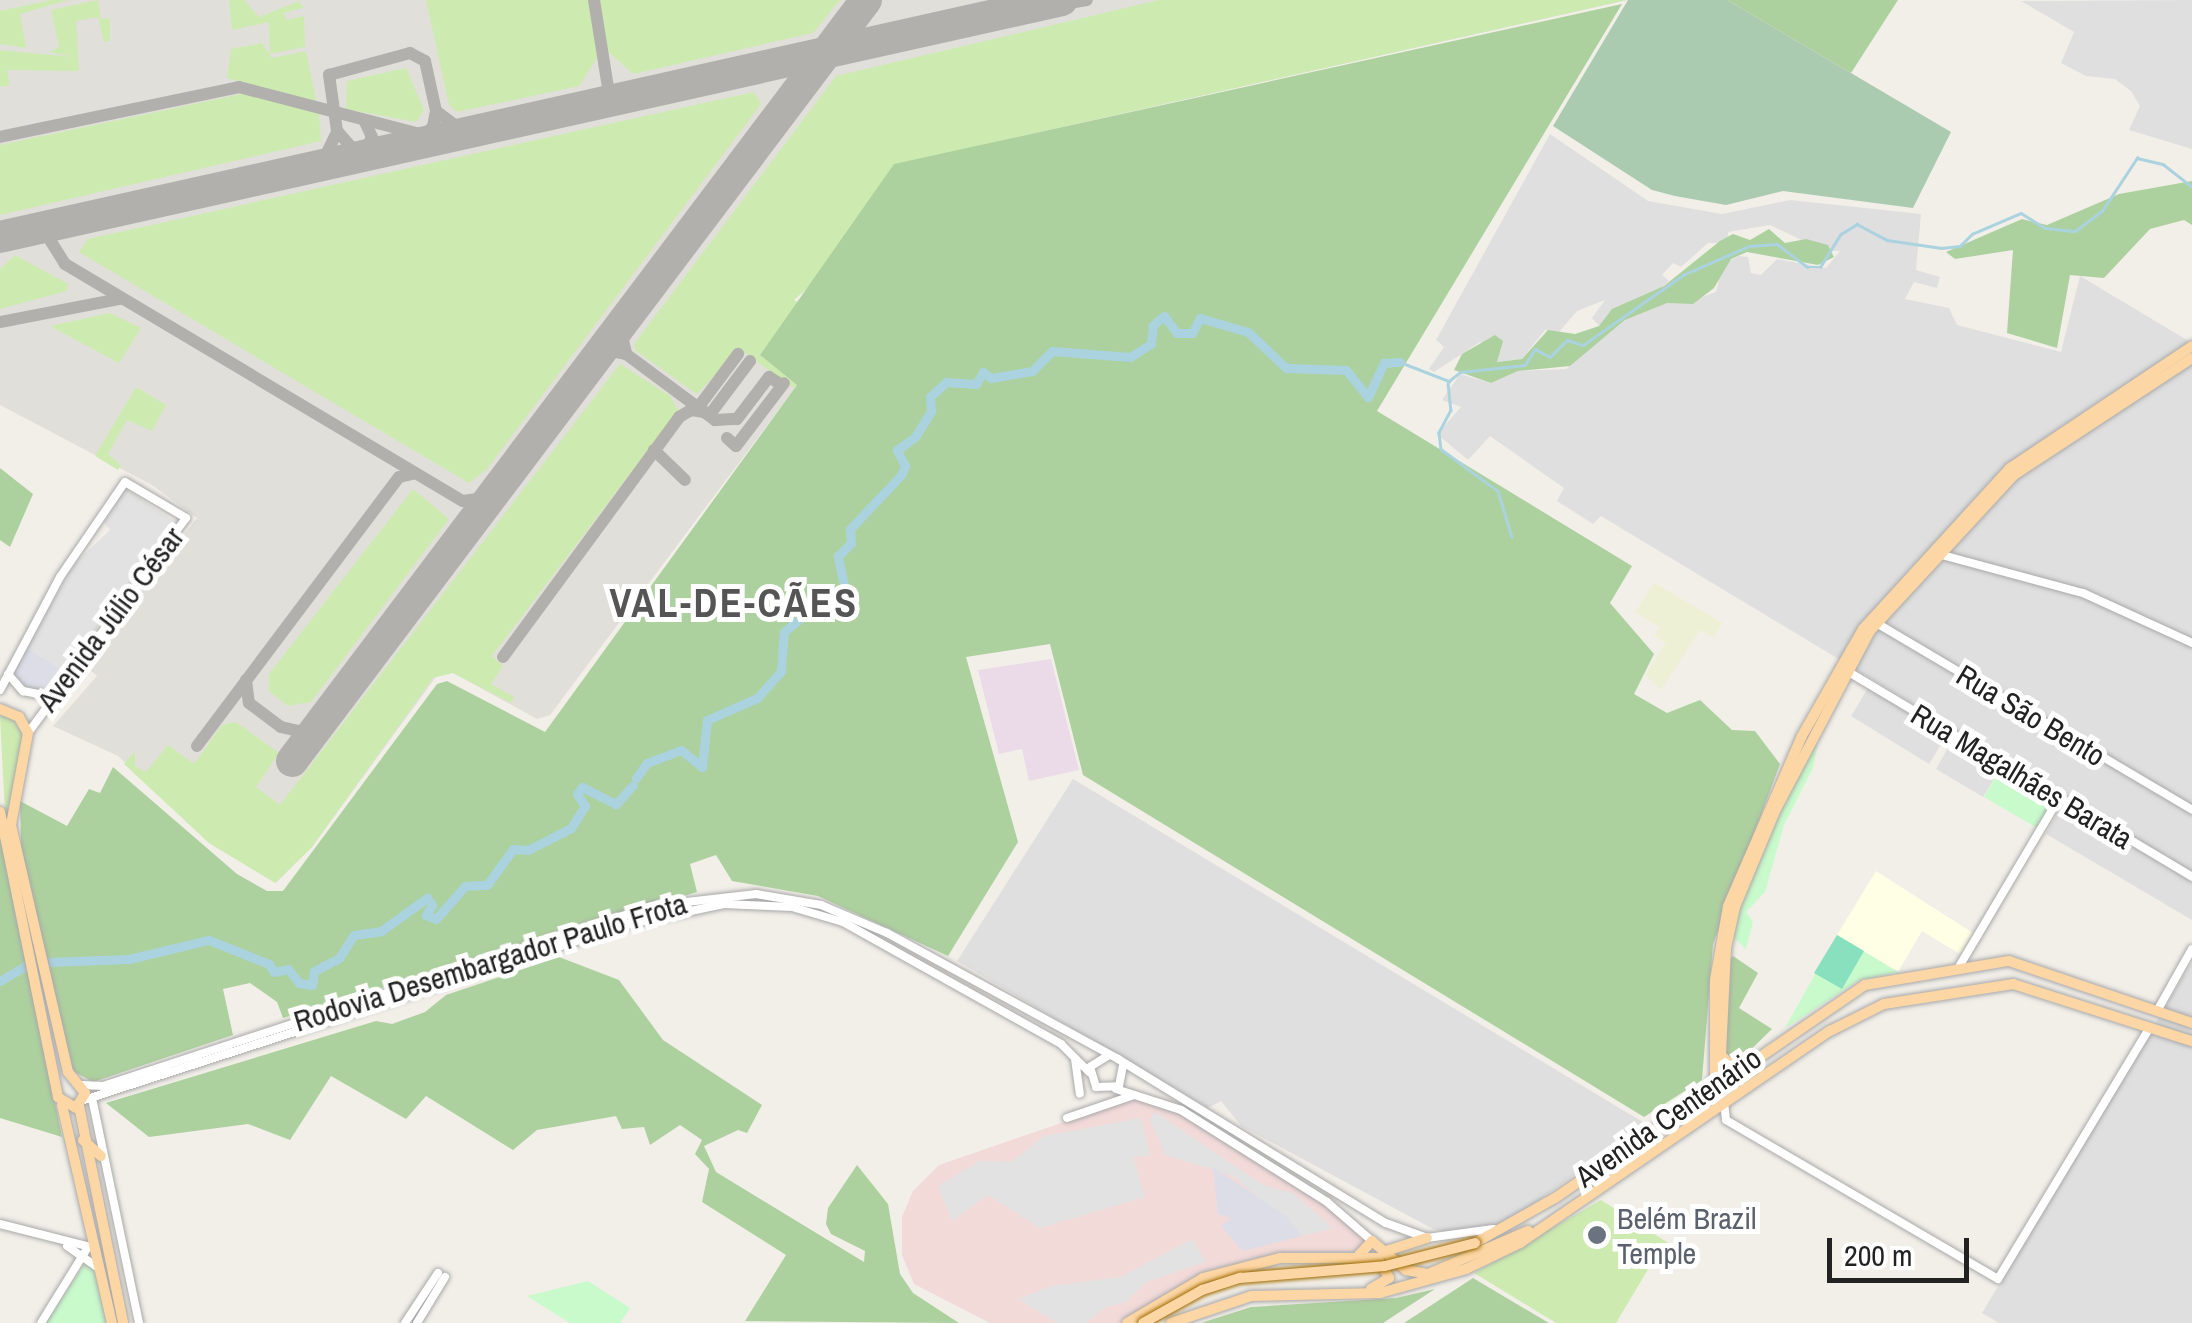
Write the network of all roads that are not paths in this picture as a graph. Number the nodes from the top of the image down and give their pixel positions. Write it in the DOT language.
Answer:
graph roads {
  1 [pos="2192,346"];
  2 [pos="2192,358"];
  3 [pos="1933,553"];
  4 [pos="1874,621"];
  5 [pos="2192,643"];
  6 [pos="8,674"];
  7 [pos="1852,674"];
  8 [pos="0,690"];
  9 [pos="51,695"];
  10 [pos="4,712"];
  11 [pos="28,733"];
  12 [pos="2060,798"];
  13 [pos="2192,810"];
  14 [pos="0,812"];
  15 [pos="2192,877"];
  16 [pos="2192,949"];
  17 [pos="1968,951"];
  18 [pos="1974,964"];
  19 [pos="1960,966"];
  20 [pos="1941,969"];
  21 [pos="1968,989"];
  22 [pos="1944,992"];
  23 [pos="2157,1011"];
  24 [pos="2192,1022"];
  25 [pos="2150,1027"];
  26 [pos="2192,1041"];
  27 [pos="1074,1055"];
  28 [pos="1109,1056"];
  29 [pos="1121,1062"];
  30 [pos="1734,1070"];
  31 [pos="1089,1072"];
  32 [pos="80,1084"];
  33 [pos="1116,1089"];
  34 [pos="1705,1091"];
  35 [pos="1080,1094"];
  36 [pos="1138,1094"];
  37 [pos="60,1098"];
  38 [pos="85,1101"];
  39 [pos="1724,1103"];
  40 [pos="1067,1118"];
  41 [pos="80,1133"];
  42 [pos="1252,1141"];
  43 [pos="1236,1144"];
  44 [pos="101,1156"];
  45 [pos="1561,1216"];
  46 [pos="0,1224"];
  47 [pos="1512,1224"];
  48 [pos="1427,1238"];
  49 [pos="59,1240"];
  50 [pos="1372,1241"];
  51 [pos="72,1249"];
  52 [pos="88,1250"];
  53 [pos="1383,1252"];
  54 [pos="1358,1256"];
  55 [pos="76,1267"];
  56 [pos="1338,1295"];
  57 [pos="140,1322"];
  58 [pos="41,1323"];
  59 [pos="112,1323"];
  60 [pos="123,1323"];
  61 [pos="406,1323"];
  62 [pos="418,1323"];
  63 [pos="1127,1323"];
  64 [pos="1143,1323"];
  65 [pos="1171,1323"];
  1 -- 3 [label="main road"];
  2 -- 3 [label="main road"];
  3 -- 4 [label="main road"];
  3 -- 5 [label="street"];
  4 -- 7 [label="main road"];
  4 -- 13 [label="street, Rua São Bento"];
  4 -- 34 [label="main road"];
  6 -- 8 [label="street, Avenida Júlio César"];
  6 -- 9 [label="street"];
  6 -- 9 [label="street, Avenida Júlio César"];
  7 -- 12 [label="street, Rua Magalhães Barata"];
  7 -- 30 [label="main road"];
  9 -- 11 [label="street, Avenida Júlio César"];
  10 -- 11 [label="main road, Avenida Júlio César"];
  11 -- 32 [label="main road, Avenida Júlio César"];
  12 -- 15 [label="street, Rua Magalhães Barata"];
  12 -- 17 [label="street"];
  14 -- 37 [label="main road"];
  16 -- 23 [label="street"];
  17 -- 18 [label="street"];
  17 -- 19 [label="street"];
  18 -- 19 [label="main road, Avenida Centenário"];
  18 -- 23 [label="main road, Avenida Centenário"];
  19 -- 20 [label="main road, Avenida Centenário"];
  19 -- 21 [label="main road"];
  20 -- 22 [label="main road"];
  20 -- 30 [label="main road, Avenida Centenário"];
  21 -- 22 [label="main road, Avenida Centenário"];
  21 -- 25 [label="main road, Avenida Centenário"];
  22 -- 39 [label="main road, Avenida Centenário"];
  23 -- 24 [label="main road, Avenida Centenário"];
  25 -- 26 [label="main road, Avenida Centenário"];
  25 -- 39 [label="street"];
  27 -- 31 [label="street, Rodovia Desembargador Paulo Frota"];
  27 -- 35 [label="street"];
  27 -- 38 [label="street, Rodovia Desembargador Paulo Frota"];
  28 -- 29 [label="street"];
  28 -- 31 [label="street"];
  28 -- 32 [label="street, Rodovia Desembargador Paulo Frota"];
  29 -- 33 [label="street"];
  29 -- 42 [label="street"];
  30 -- 34 [label="main road, Avenida Centenário"];
  31 -- 33 [label="street"];
  32 -- 37 [label="main road"];
  32 -- 38 [label="main road, Avenida Júlio César"];
  33 -- 36 [label="street"];
  34 -- 47 [label="main road, Avenida Centenário"];
  36 -- 40 [label="street"];
  36 -- 43 [label="street"];
  37 -- 38 [label="main road"];
  37 -- 52 [label="main road"];
  38 -- 41 [label="main road"];
  38 -- 44 [label="street"];
  39 -- 45 [label="main road, Avenida Centenário"];
  41 -- 44 [label="main road"];
  41 -- 60 [label="main road"];
  42 -- 43 [label="street"];
  42 -- 48 [label="street"];
  43 -- 50 [label="street"];
  44 -- 57 [label="street"];
  45 -- 53 [label="main road, Avenida Centenário"];
  45 -- 56 [label="main road, Avenida Centenário"];
  46 -- 49 [label="street"];
  47 -- 48 [label="street"];
  47 -- 64 [label="main road, Avenida Centenário, bridge"];
  48 -- 53 [label="main road"];
  49 -- 51 [label="street"];
  49 -- 52 [label="street"];
  50 -- 53 [label="main road"];
  50 -- 54 [label="main road"];
  51 -- 52 [label="street"];
  51 -- 55 [label="street"];
  52 -- 55 [label="street"];
  52 -- 59 [label="main road"];
  54 -- 56 [label="main road"];
  54 -- 63 [label="main road"];
  55 -- 58 [label="street"];
  56 -- 65 [label="main road, Avenida Centenário"];
  61 -- 62 [label="street"];
}
